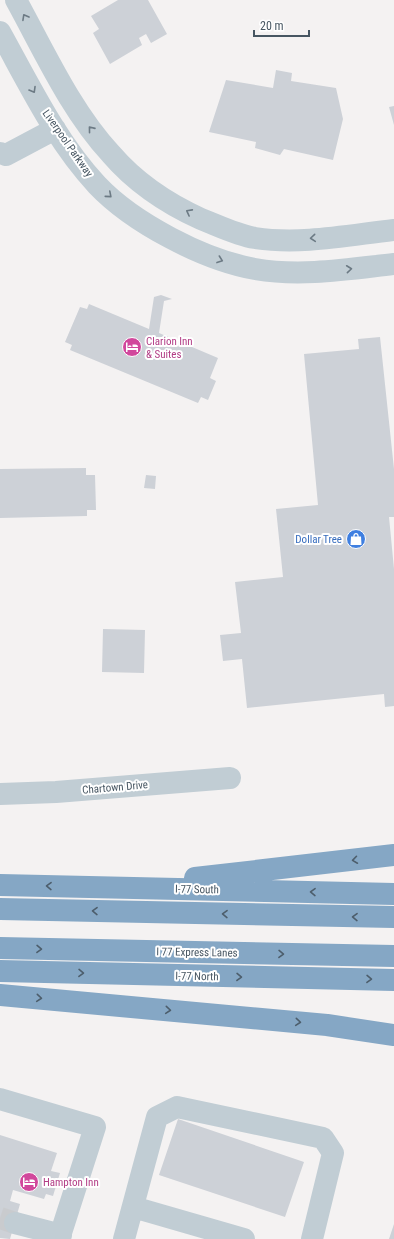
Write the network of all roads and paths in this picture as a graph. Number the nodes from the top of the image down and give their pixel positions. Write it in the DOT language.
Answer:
graph roads {
  1 [pos="10,0"];
  2 [pos="16,0"];
  3 [pos="0,6"];
  4 [pos="0,32"];
  5 [pos="0,58"];
  6 [pos="22,71"];
  7 [pos="56,129"];
  8 [pos="0,153"];
  9 [pos="394,230"];
  10 [pos="394,264"];
  11 [pos="230,778"];
  12 [pos="0,794"];
  13 [pos="394,855"];
  14 [pos="0,885"];
  15 [pos="102,887"];
  16 [pos="394,894"];
  17 [pos="0,909"];
  18 [pos="394,917"];
  19 [pos="0,948"];
  20 [pos="394,956"];
  21 [pos="0,972"];
  22 [pos="394,980"];
  23 [pos="0,995"];
  24 [pos="394,1035"];
  25 [pos="0,1099"];
  26 [pos="133,1207"];
  27 [pos="14,1223"];
  28 [pos="60,1237"];
  29 [pos="124,1239"];
  30 [pos="244,1239"];
  31 [pos="312,1239"];
  1 -- 3 [label="street"];
  9 -- 2 [label="street, one-way"];
  4 -- 6 [label="street, Liverpool Parkway"];
  5 -- 6 [label="street"];
  6 -- 7 [label="street, Liverpool Parkway, one-way"];
  7 -- 8 [label="street"];
  7 -- 10 [label="street, Liverpool Parkway, one-way"];
  11 -- 12 [label="street, Chartown Drive"];
  13 -- 15 [label="highway, one-way"];
  15 -- 14 [label="highway, I-77 South, one-way"];
  16 -- 15 [label="highway, I-77 South, one-way"];
  18 -- 17 [label="highway, one-way"];
  19 -- 20 [label="highway, I 77 Express Lanes, one-way"];
  21 -- 22 [label="highway, I-77 North, one-way"];
  23 -- 24 [label="highway, one-way"];
  25 -- 28 [label="street"];
  26 -- 29 [label="street"];
  26 -- 30 [label="street"];
  26 -- 31 [label="street"];
  27 -- 28 [label="street"];
}
